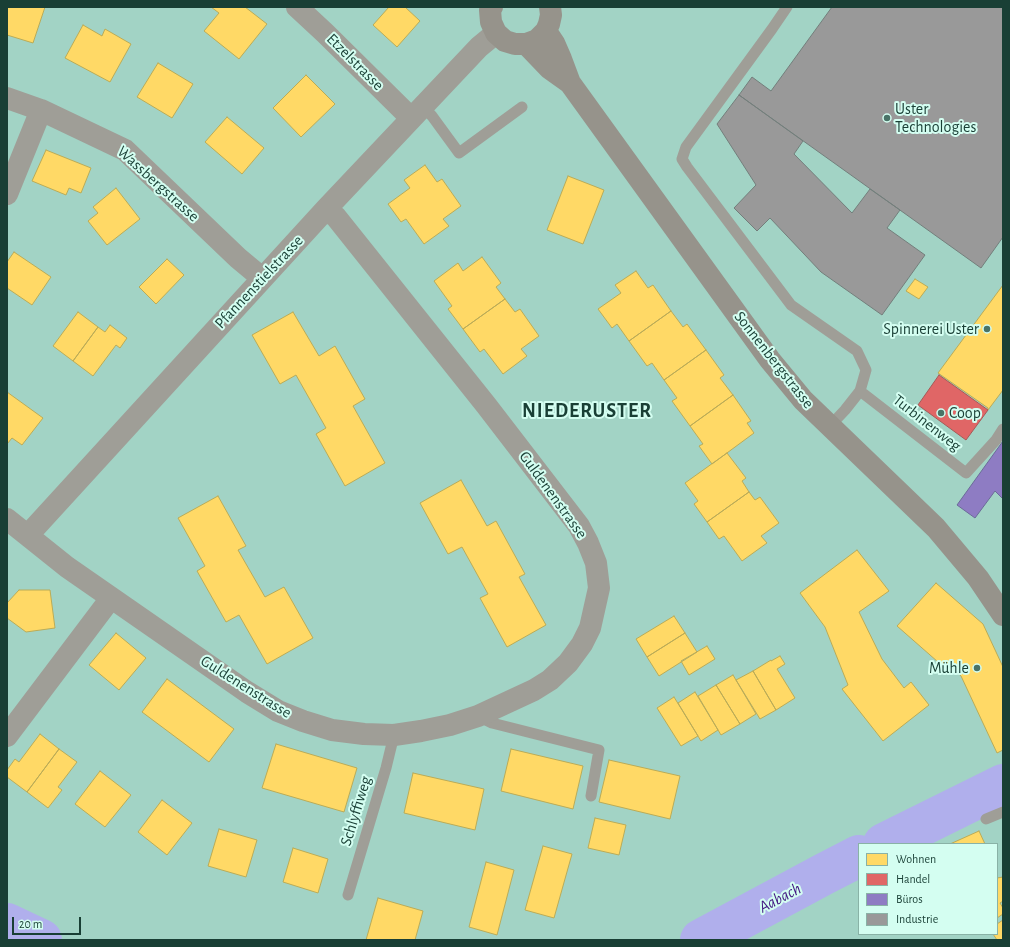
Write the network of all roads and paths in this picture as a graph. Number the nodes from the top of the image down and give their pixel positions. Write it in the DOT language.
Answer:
graph roads {
  1 [pos="297,7"];
  2 [pos="492,7"];
  3 [pos="550,7"];
  4 [pos="786,7"];
  5 [pos="546,32"];
  6 [pos="496,33"];
  7 [pos="526,44"];
  8 [pos="570,83"];
  9 [pos="7,98"];
  10 [pos="522,107"];
  11 [pos="41,110"];
  12 [pos="417,112"];
  13 [pos="7,194"];
  14 [pos="326,209"];
  15 [pos="262,278"];
  16 [pos="860,392"];
  17 [pos="829,427"];
  18 [pos="1003,429"];
  19 [pos="7,519"];
  20 [pos="28,535"];
  21 [pos="111,598"];
  22 [pos="1003,615"];
  23 [pos="478,716"];
  24 [pos="394,735"];
  25 [pos="7,736"];
  26 [pos="591,796"];
  27 [pos="1003,812"];
  28 [pos="986,819"];
  29 [pos="348,896"];
  1 -- 12 [label="street, Etzelstrasse"];
  2 -- 6 [label="street"];
  3 -- 5 [label="street"];
  4 -- 16 [label="lane"];
  5 -- 7 [label="street"];
  5 -- 8 [label="street, Sonnenbergstrasse"];
  6 -- 7 [label="street"];
  6 -- 12 [label="street, Pfannenstielstrasse"];
  7 -- 8 [label="street, Sonnenbergstrasse"];
  8 -- 17 [label="street, Sonnenbergstrasse"];
  9 -- 11 [label="street, Wassbergstrasse"];
  10 -- 12 [label="lane"];
  11 -- 13 [label="street"];
  11 -- 15 [label="street, Wassbergstrasse"];
  12 -- 14 [label="street, Pfannenstielstrasse"];
  14 -- 15 [label="street, Pfannenstielstrasse"];
  14 -- 23 [label="street, Guldenenstrasse"];
  15 -- 20 [label="street, Pfannenstielstrasse"];
  16 -- 17 [label="lane"];
  16 -- 18 [label="lane, Turbinenweg"];
  17 -- 22 [label="street, Sonnenbergstrasse"];
  19 -- 20 [label="street, Guldenenstrasse"];
  20 -- 21 [label="street, Guldenenstrasse"];
  21 -- 24 [label="street, Guldenenstrasse"];
  21 -- 25 [label="street"];
  23 -- 24 [label="street, Guldenenstrasse"];
  23 -- 26 [label="lane"];
  24 -- 29 [label="lane, Schlyffiweg"];
  27 -- 28 [label="lane"];
}
